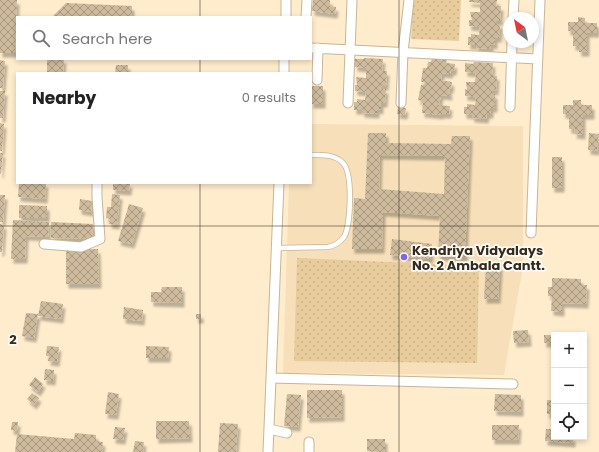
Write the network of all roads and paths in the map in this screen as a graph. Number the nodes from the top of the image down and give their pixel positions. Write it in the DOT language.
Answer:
graph roads {
  1 [pos="286,0"];
  2 [pos="307,0"];
  3 [pos="352,0"];
  4 [pos="409,0"];
  5 [pos="514,0"];
  6 [pos="540,0"];
  7 [pos="513,12"];
  8 [pos="286,16"];
  9 [pos="306,16"];
  10 [pos="314,48"];
  11 [pos="512,48"];
  12 [pos="349,50"];
  13 [pos="403,52"];
  14 [pos="511,58"];
  15 [pos="538,58"];
  16 [pos="284,60"];
  17 [pos="284,72"];
  18 [pos="317,80"];
  19 [pos="348,103"];
  20 [pos="401,103"];
  21 [pos="510,107"];
  22 [pos="312,155"];
  23 [pos="97,184"];
  24 [pos="279,184"];
  25 [pos="531,233"];
  26 [pos="44,244"];
  27 [pos="276,248"];
  28 [pos="271,378"];
  29 [pos="513,384"];
  30 [pos="269,429"];
  31 [pos="287,433"];
  32 [pos="309,442"];
  33 [pos="268,452"];
  34 [pos="309,452"];
  1 -- 8 [label="street"];
  2 -- 9 [label="street"];
  3 -- 12 [label="street"];
  4 -- 13 [label="street"];
  5 -- 7 [label="street"];
  6 -- 15 [label="street"];
  10 -- 12 [label="street"];
  10 -- 18 [label="street"];
  11 -- 14 [label="street"];
  12 -- 13 [label="street"];
  12 -- 19 [label="street"];
  13 -- 14 [label="street"];
  13 -- 20 [label="street"];
  14 -- 15 [label="street"];
  14 -- 21 [label="street"];
  15 -- 25 [label="street"];
  16 -- 17 [label="street"];
  22 -- 27 [label="lane"];
  23 -- 26 [label="street"];
  24 -- 27 [label="street"];
  27 -- 28 [label="street"];
  28 -- 29 [label="street"];
  28 -- 30 [label="street"];
  30 -- 31 [label="street"];
  30 -- 33 [label="street"];
  32 -- 34 [label="street"];
}
